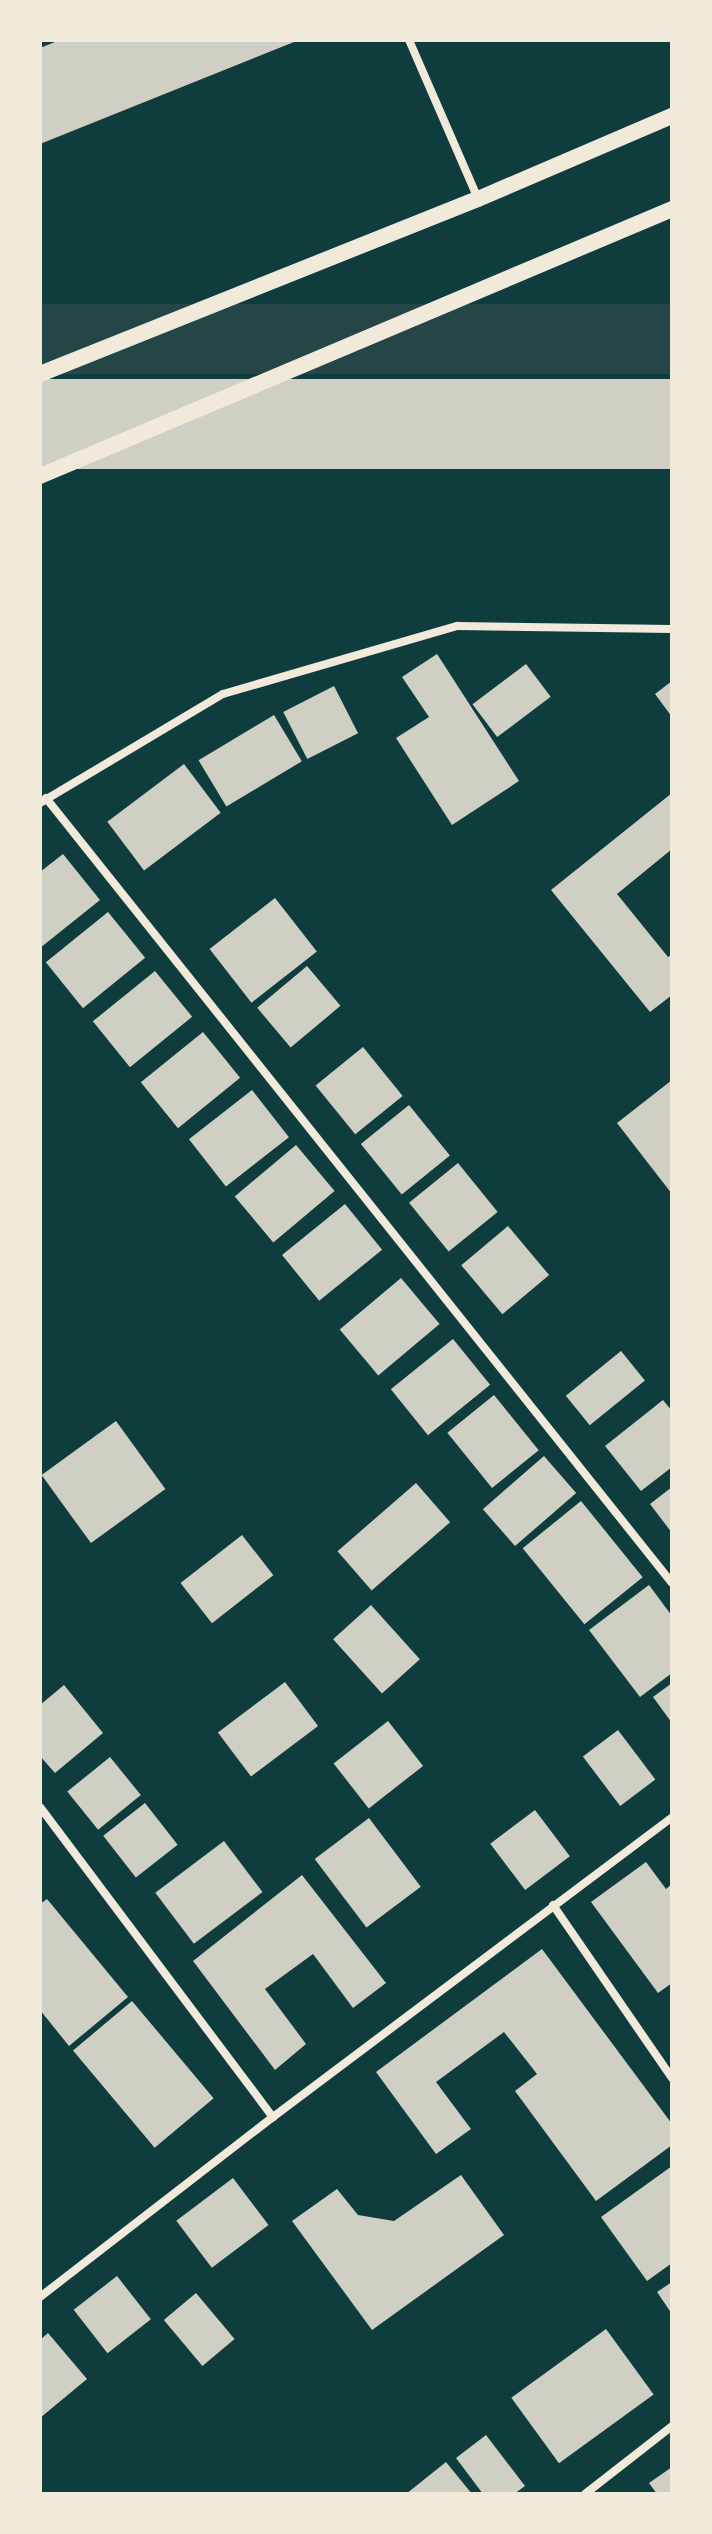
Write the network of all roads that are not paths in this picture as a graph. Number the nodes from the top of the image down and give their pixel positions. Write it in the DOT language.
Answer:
graph roads {
  1 [pos="409,40"];
  2 [pos="672,116"];
  3 [pos="478,199"];
  4 [pos="672,209"];
  5 [pos="40,374"];
  6 [pos="40,476"];
  7 [pos="672,629"];
  8 [pos="43,800"];
  9 [pos="672,1583"];
  10 [pos="40,1807"];
  11 [pos="672,1817"];
  12 [pos="553,1905"];
  13 [pos="672,2078"];
  14 [pos="273,2117"];
  15 [pos="40,2297"];
  16 [pos="672,2426"];
  17 [pos="585,2494"];
  1 -- 3 [label="street"];
  2 -- 3 [label="main road"];
  3 -- 5 [label="main road"];
  4 -- 6 [label="main road"];
  7 -- 8 [label="street"];
  8 -- 9 [label="street"];
  10 -- 14 [label="street"];
  11 -- 12 [label="street"];
  12 -- 13 [label="street"];
  12 -- 14 [label="street"];
  14 -- 15 [label="street"];
  16 -- 17 [label="street"];
}
